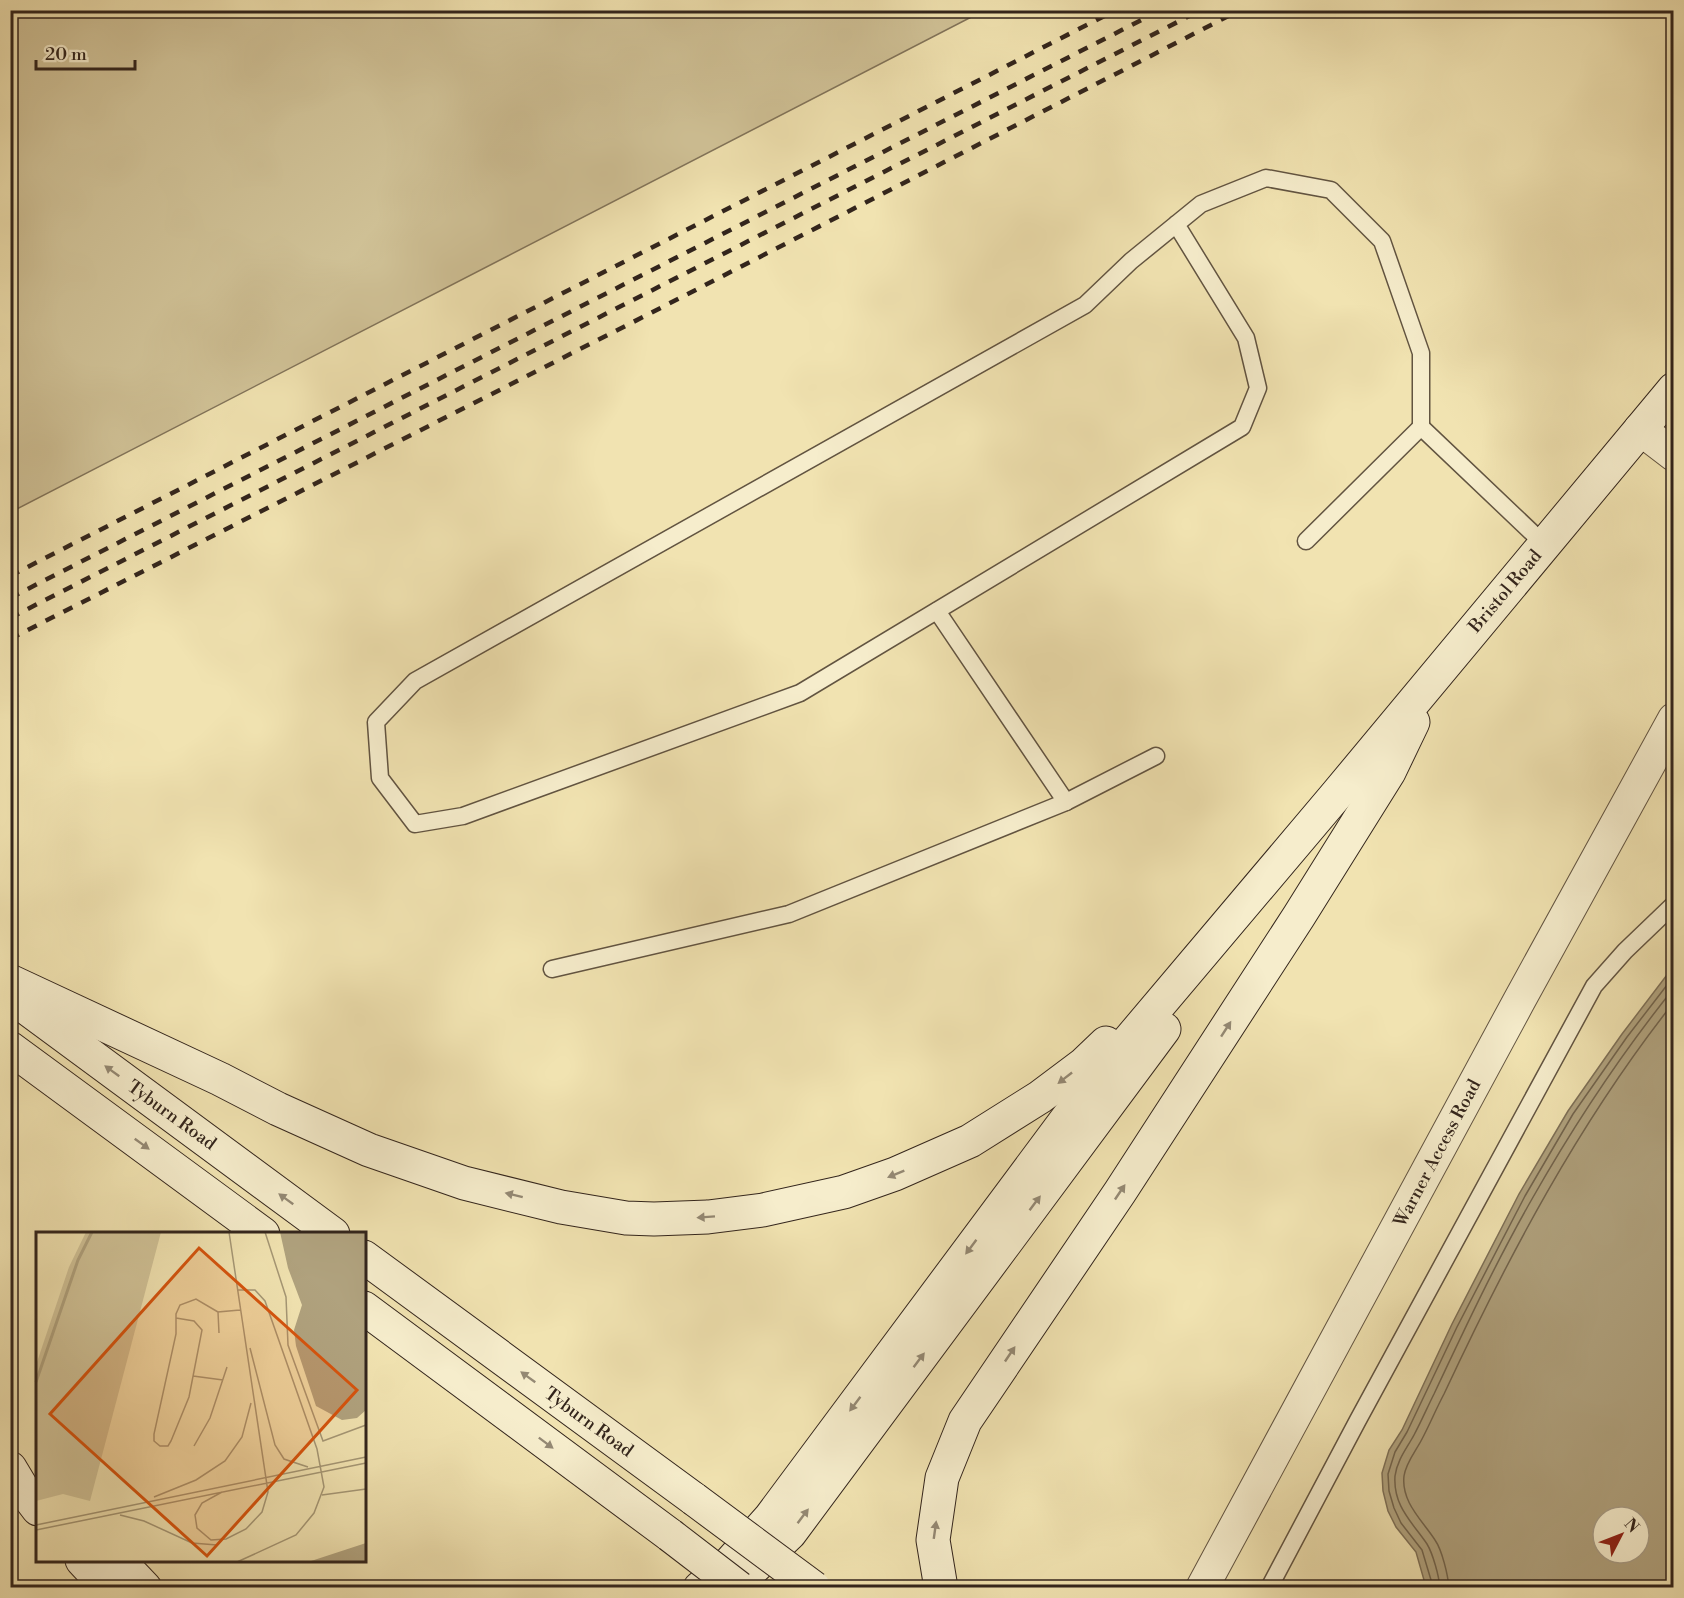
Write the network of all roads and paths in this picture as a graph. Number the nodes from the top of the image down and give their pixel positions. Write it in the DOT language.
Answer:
graph roads {
  1 [pos="1176,224"];
  2 [pos="1674,389"];
  3 [pos="1421,427"];
  4 [pos="1640,429"];
  5 [pos="1674,455"];
  6 [pos="1306,541"];
  7 [pos="1544,544"];
  8 [pos="937,610"];
  9 [pos="1438,672"];
  10 [pos="1674,718"];
  11 [pos="1156,756"];
  12 [pos="1337,794"];
  13 [pos="1066,801"];
  14 [pos="1674,904"];
  15 [pos="552,969"];
  16 [pos="10,981"];
  17 [pos="10,996"];
  18 [pos="10,1048"];
  19 [pos="262,1232"];
  20 [pos="332,1232"];
  21 [pos="366,1258"];
  22 [pos="366,1309"];
  23 [pos="366,1331"];
  24 [pos="431,1357"];
  25 [pos="10,1468"];
  26 [pos="36,1506"];
  27 [pos="84,1562"];
  28 [pos="122,1562"];
  29 [pos="108,1587"];
  30 [pos="145,1587"];
  31 [pos="700,1587"];
  32 [pos="732,1587"];
  33 [pos="739,1587"];
  34 [pos="814,1587"];
  35 [pos="941,1587"];
  36 [pos="1202,1587"];
  37 [pos="1269,1587"];
  1 -- 3 [label="lane"];
  1 -- 8 [label="lane"];
  1 -- 8 [label="lane"];
  2 -- 4 [label="main road, Bristol Road"];
  3 -- 6 [label="lane"];
  3 -- 7 [label="lane"];
  4 -- 5 [label="street"];
  4 -- 7 [label="main road, Bristol Road"];
  7 -- 9 [label="main road, Bristol Road"];
  8 -- 13 [label="lane"];
  9 -- 12 [label="main road, Bristol Road"];
  35 -- 9 [label="main road, one-way"];
  10 -- 36 [label="street, Warner Access Road"];
  11 -- 13 [label="lane"];
  12 -- 16 [label="main road, one-way"];
  12 -- 31 [label="main road, one-way"];
  32 -- 12 [label="main road, one-way"];
  13 -- 15 [label="lane"];
  14 -- 37 [label="lane"];
  20 -- 17 [label="main road, Tyburn Road, one-way"];
  18 -- 19 [label="main road, one-way"];
  34 -- 21 [label="main road, Tyburn Road, one-way, bridge"];
  22 -- 24 [label="main road"];
  23 -- 24 [label="main road"];
  24 -- 33 [label="main road, one-way, bridge"];
  25 -- 26 [label="main road"];
  27 -- 29 [label="main road"];
  28 -- 30 [label="main road"];
}
